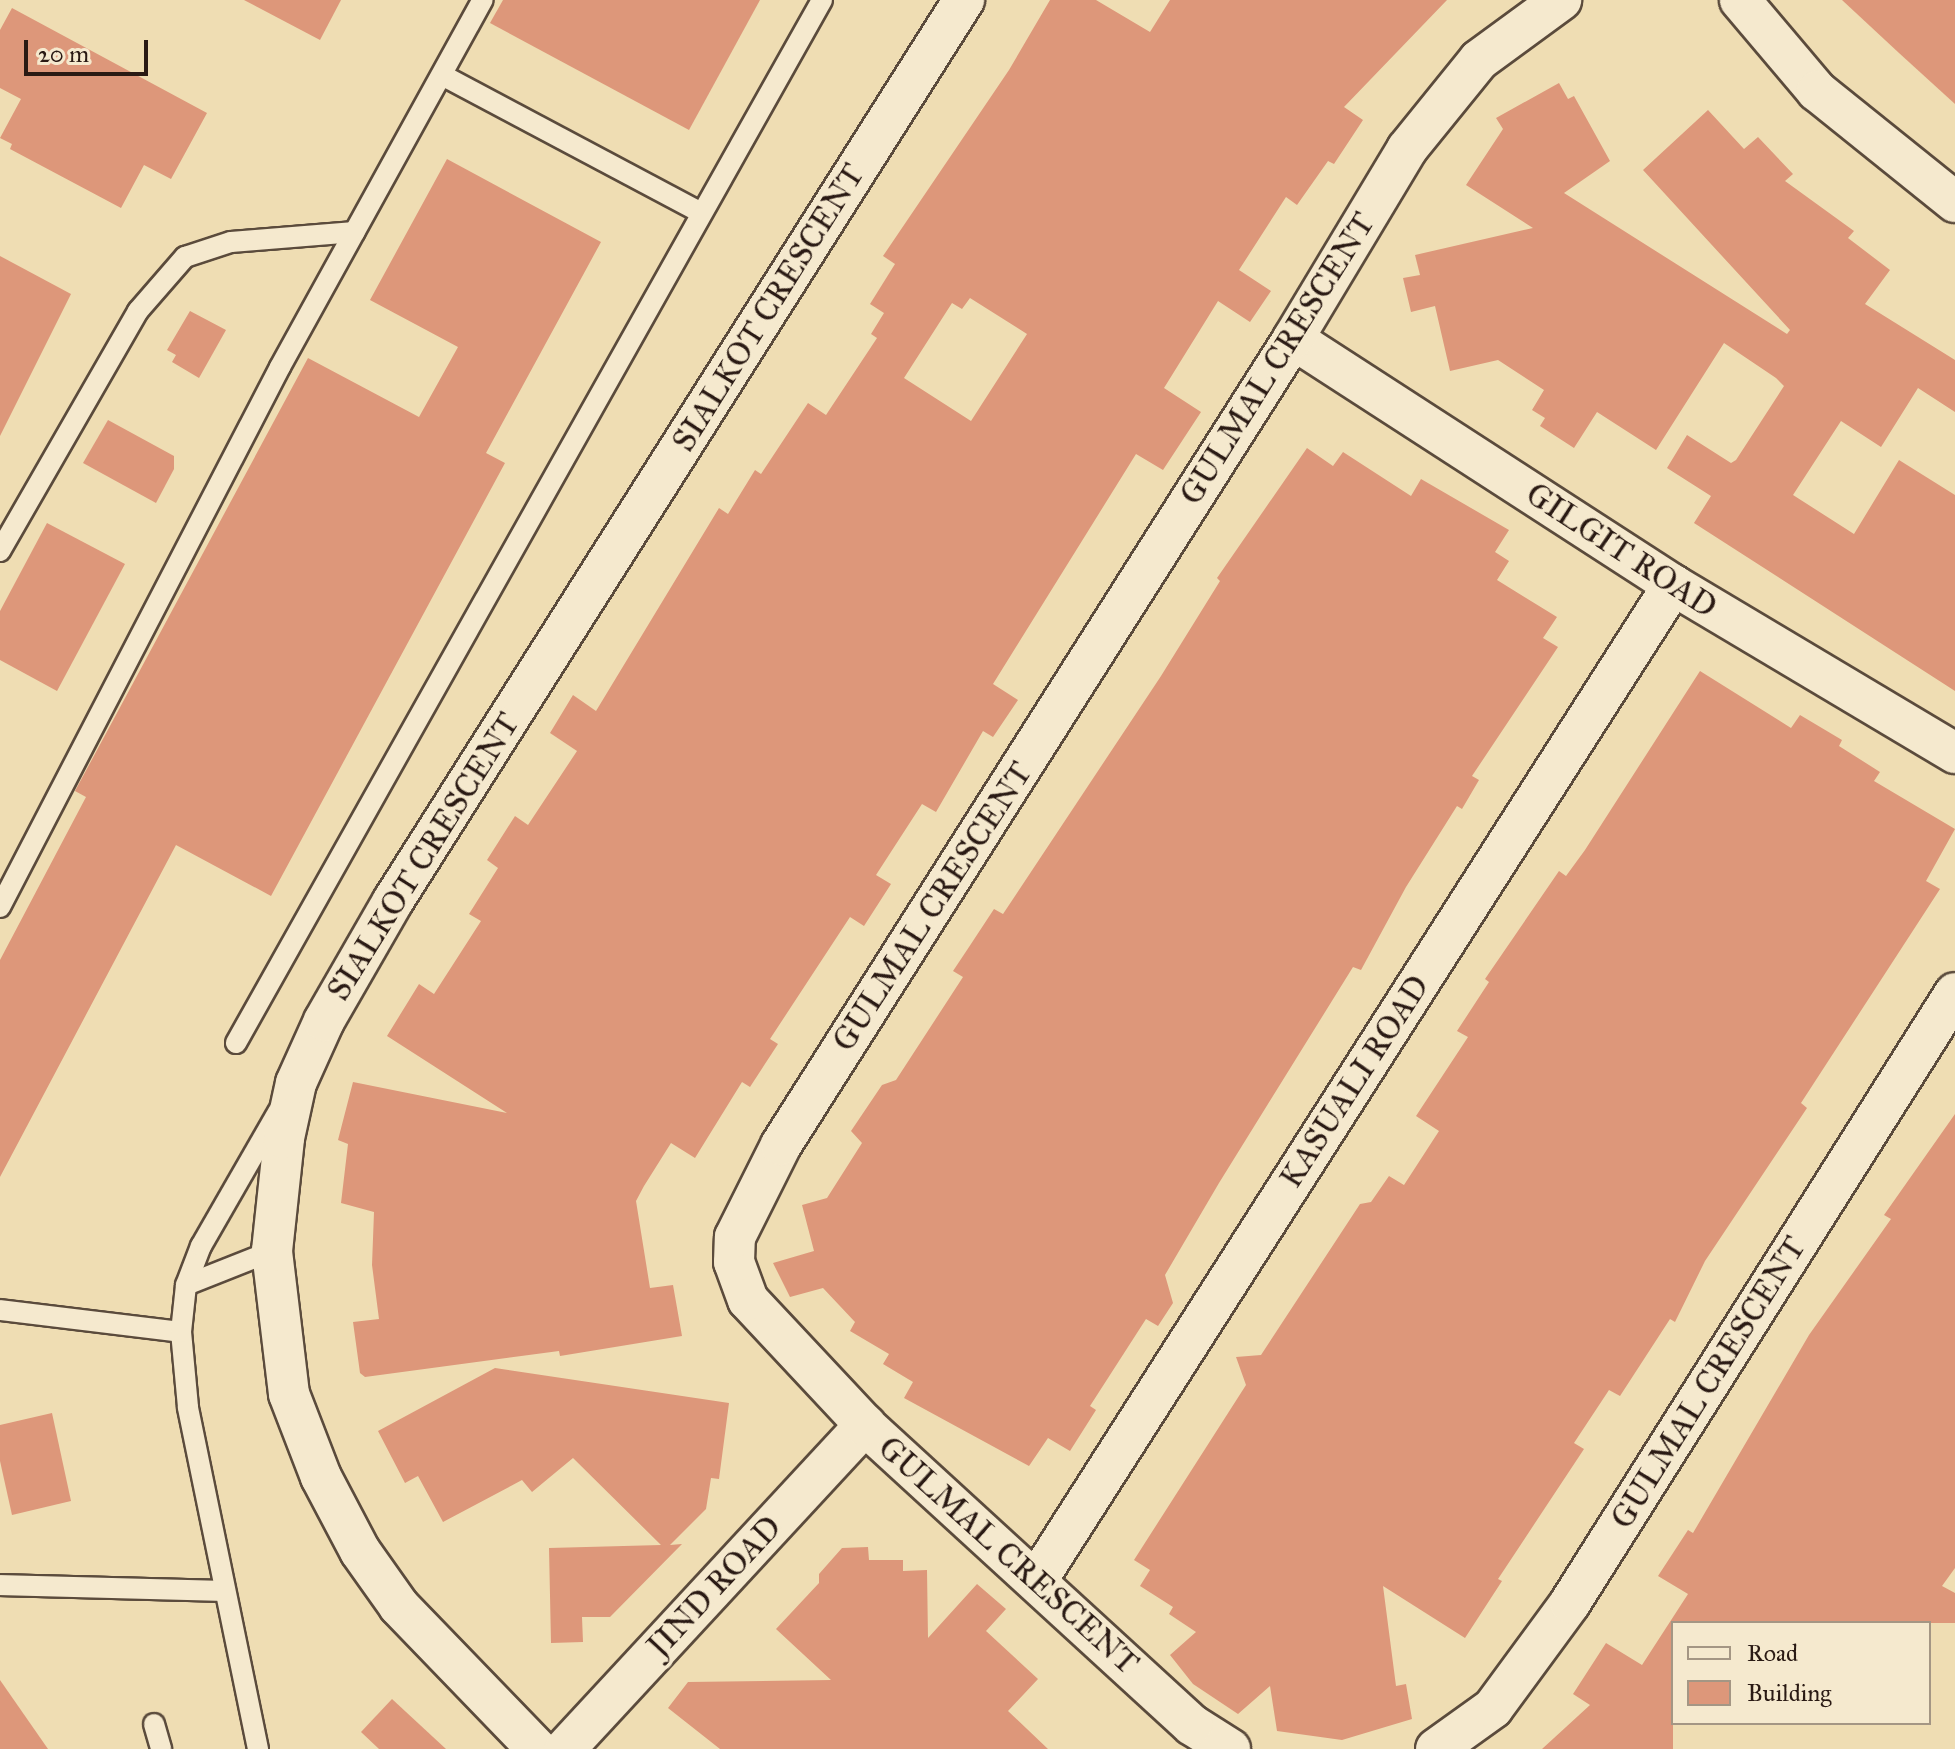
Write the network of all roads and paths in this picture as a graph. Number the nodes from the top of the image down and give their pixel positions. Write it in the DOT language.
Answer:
graph roads {
  1 [pos="483,0"];
  2 [pos="822,0"];
  3 [pos="964,0"];
  4 [pos="1561,0"];
  5 [pos="1740,0"];
  6 [pos="442,75"];
  7 [pos="1955,202"];
  8 [pos="700,212"];
  9 [pos="355,232"];
  10 [pos="1293,339"];
  11 [pos="0,551"];
  12 [pos="1673,585"];
  13 [pos="1955,753"];
  14 [pos="0,907"];
  15 [pos="1955,993"];
  16 [pos="236,1043"];
  17 [pos="296,1083"];
  18 [pos="272,1251"];
  19 [pos="186,1285"];
  20 [pos="0,1310"];
  21 [pos="181,1332"];
  22 [pos="865,1425"];
  23 [pos="1037,1580"];
  24 [pos="0,1585"];
  25 [pos="225,1591"];
  26 [pos="154,1724"];
  27 [pos="161,1749"];
  28 [pos="258,1749"];
  29 [pos="537,1749"];
  30 [pos="565,1749"];
  31 [pos="1230,1749"];
  32 [pos="1436,1749"];
  1 -- 6 [label="lane"];
  2 -- 8 [label="lane"];
  3 -- 17 [label="street, SIALKOT CRESCENT"];
  4 -- 10 [label="street, GULMAL CRESCENT"];
  5 -- 7 [label="street"];
  6 -- 8 [label="lane"];
  6 -- 9 [label="lane"];
  8 -- 16 [label="lane"];
  9 -- 11 [label="lane"];
  9 -- 14 [label="lane"];
  10 -- 12 [label="street, GILGIT ROAD"];
  10 -- 22 [label="street, GULMAL CRESCENT"];
  12 -- 13 [label="street, GILGIT ROAD"];
  12 -- 23 [label="street, KASUALI ROAD"];
  15 -- 32 [label="street, GULMAL CRESCENT"];
  17 -- 18 [label="street, SIALKOT CRESCENT"];
  17 -- 19 [label="lane"];
  18 -- 19 [label="lane"];
  18 -- 29 [label="street, SIALKOT CRESCENT"];
  19 -- 21 [label="lane"];
  20 -- 21 [label="lane"];
  21 -- 25 [label="lane"];
  22 -- 23 [label="street, GULMAL CRESCENT"];
  22 -- 30 [label="street, JIND ROAD"];
  23 -- 31 [label="street, GULMAL CRESCENT"];
  24 -- 25 [label="lane"];
  25 -- 28 [label="lane"];
  26 -- 27 [label="lane"];
}
